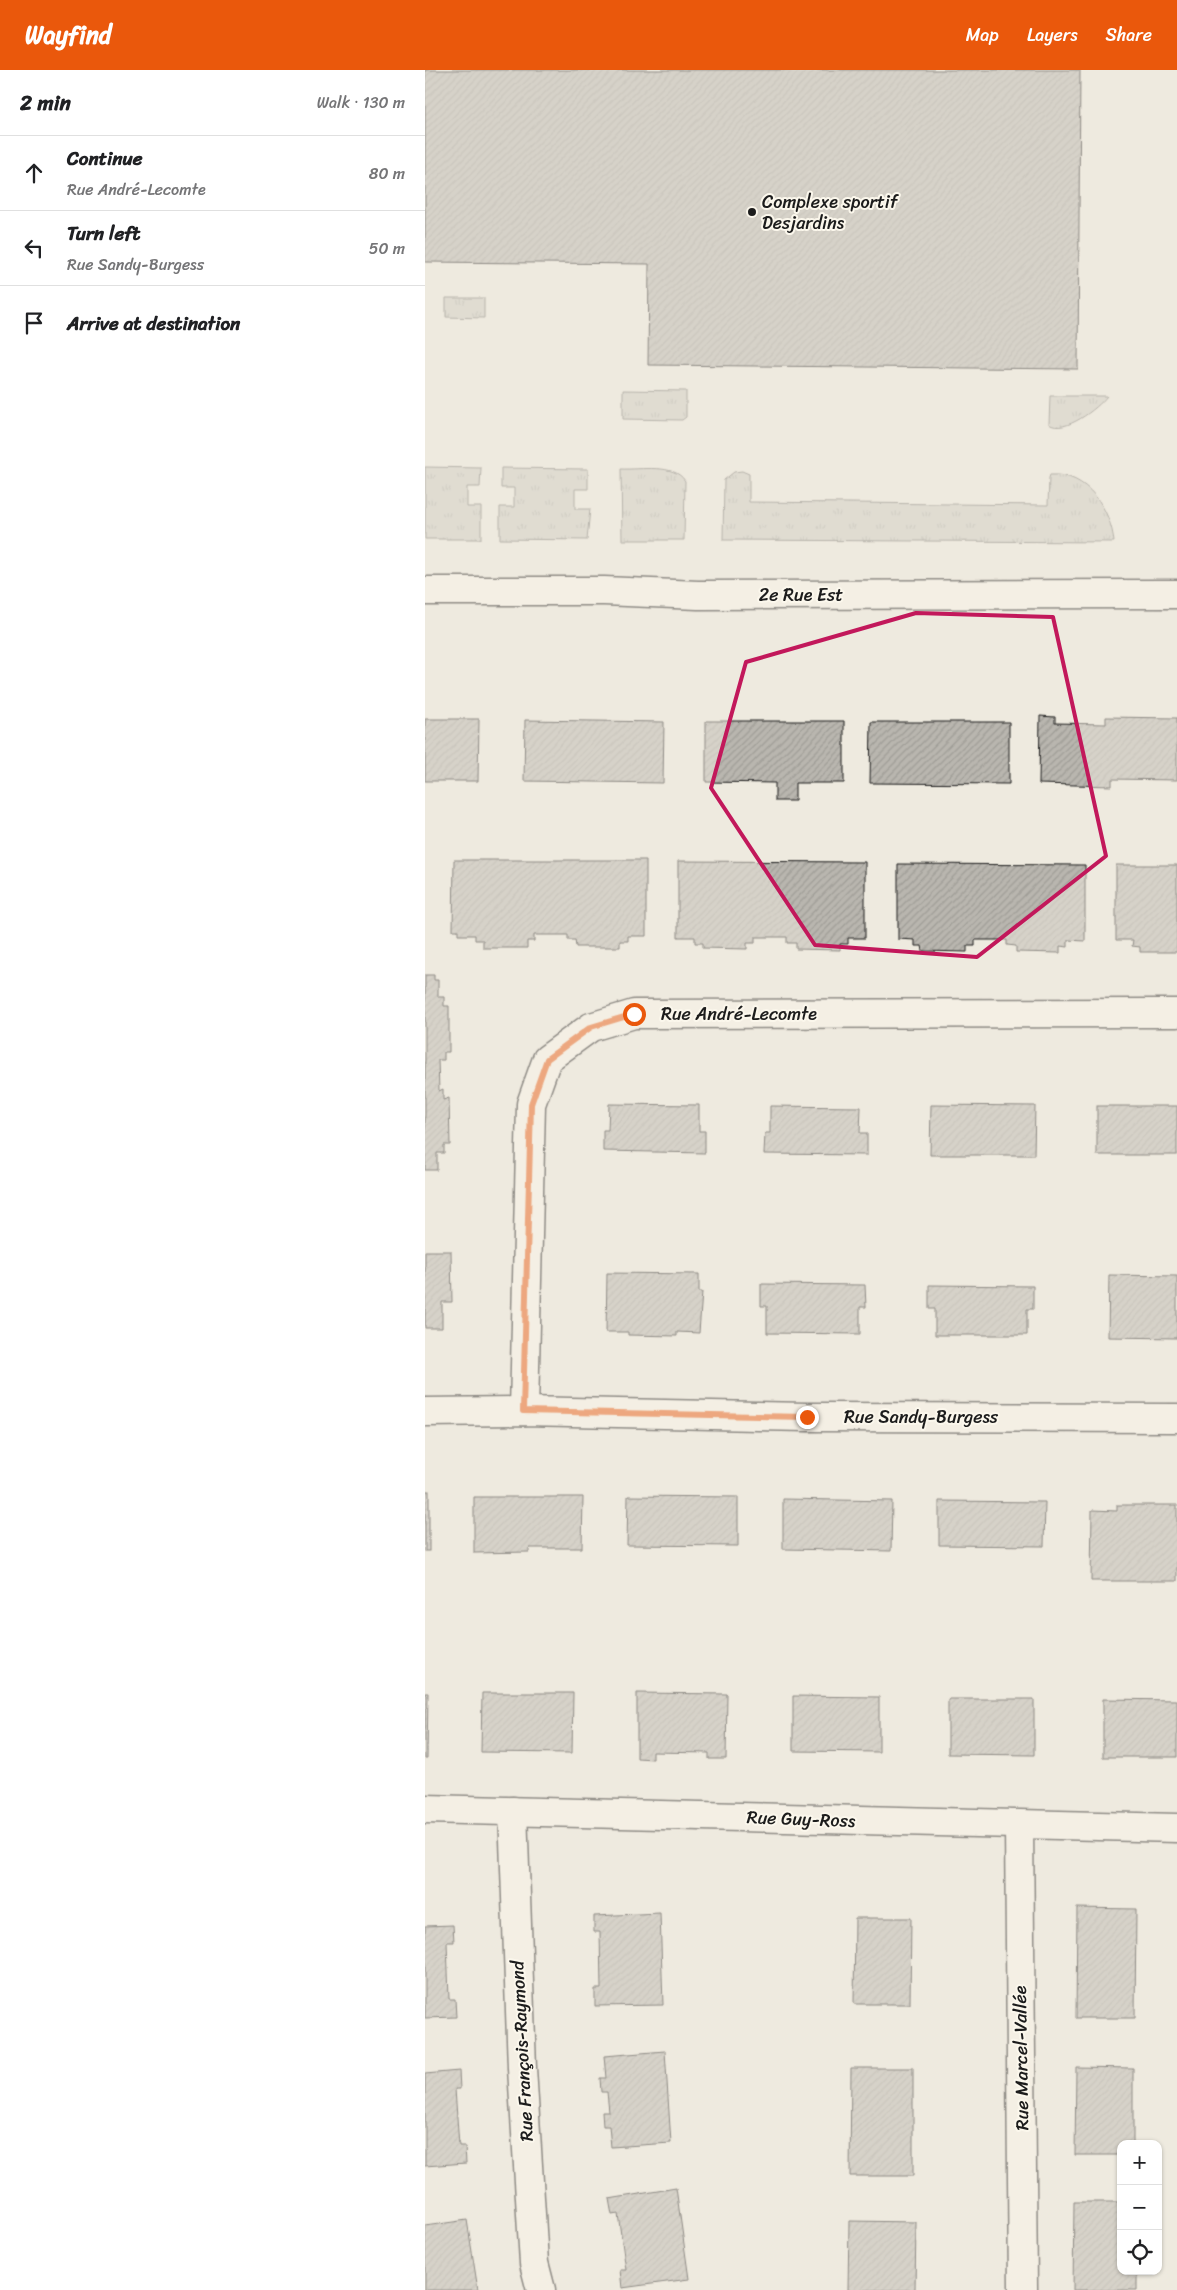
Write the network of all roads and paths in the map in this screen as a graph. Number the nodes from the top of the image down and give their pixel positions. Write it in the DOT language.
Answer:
graph roads {
  1 [pos="425,591"];
  2 [pos="1177,594"];
  3 [pos="1177,1013"];
  4 [pos="523,1411"];
  5 [pos="425,1412"];
  6 [pos="1177,1418"];
  7 [pos="425,1809"];
  8 [pos="513,1811"];
  9 [pos="1019,1825"];
  10 [pos="1177,1828"];
  11 [pos="541,2290"];
  12 [pos="1023,2290"];
  1 -- 2 [label="street, 2e Rue Est"];
  3 -- 4 [label="street, Rue André-Lecomte"];
  4 -- 5 [label="street, Rue Sandy-Burgess"];
  4 -- 6 [label="street, Rue Sandy-Burgess"];
  7 -- 8 [label="street, Rue Guy-Ross"];
  8 -- 9 [label="street, Rue Guy-Ross"];
  8 -- 11 [label="street, Rue François-Raymond"];
  9 -- 10 [label="street, Rue Guy-Ross"];
  9 -- 12 [label="street, Rue Marcel-Vallée"];
}
